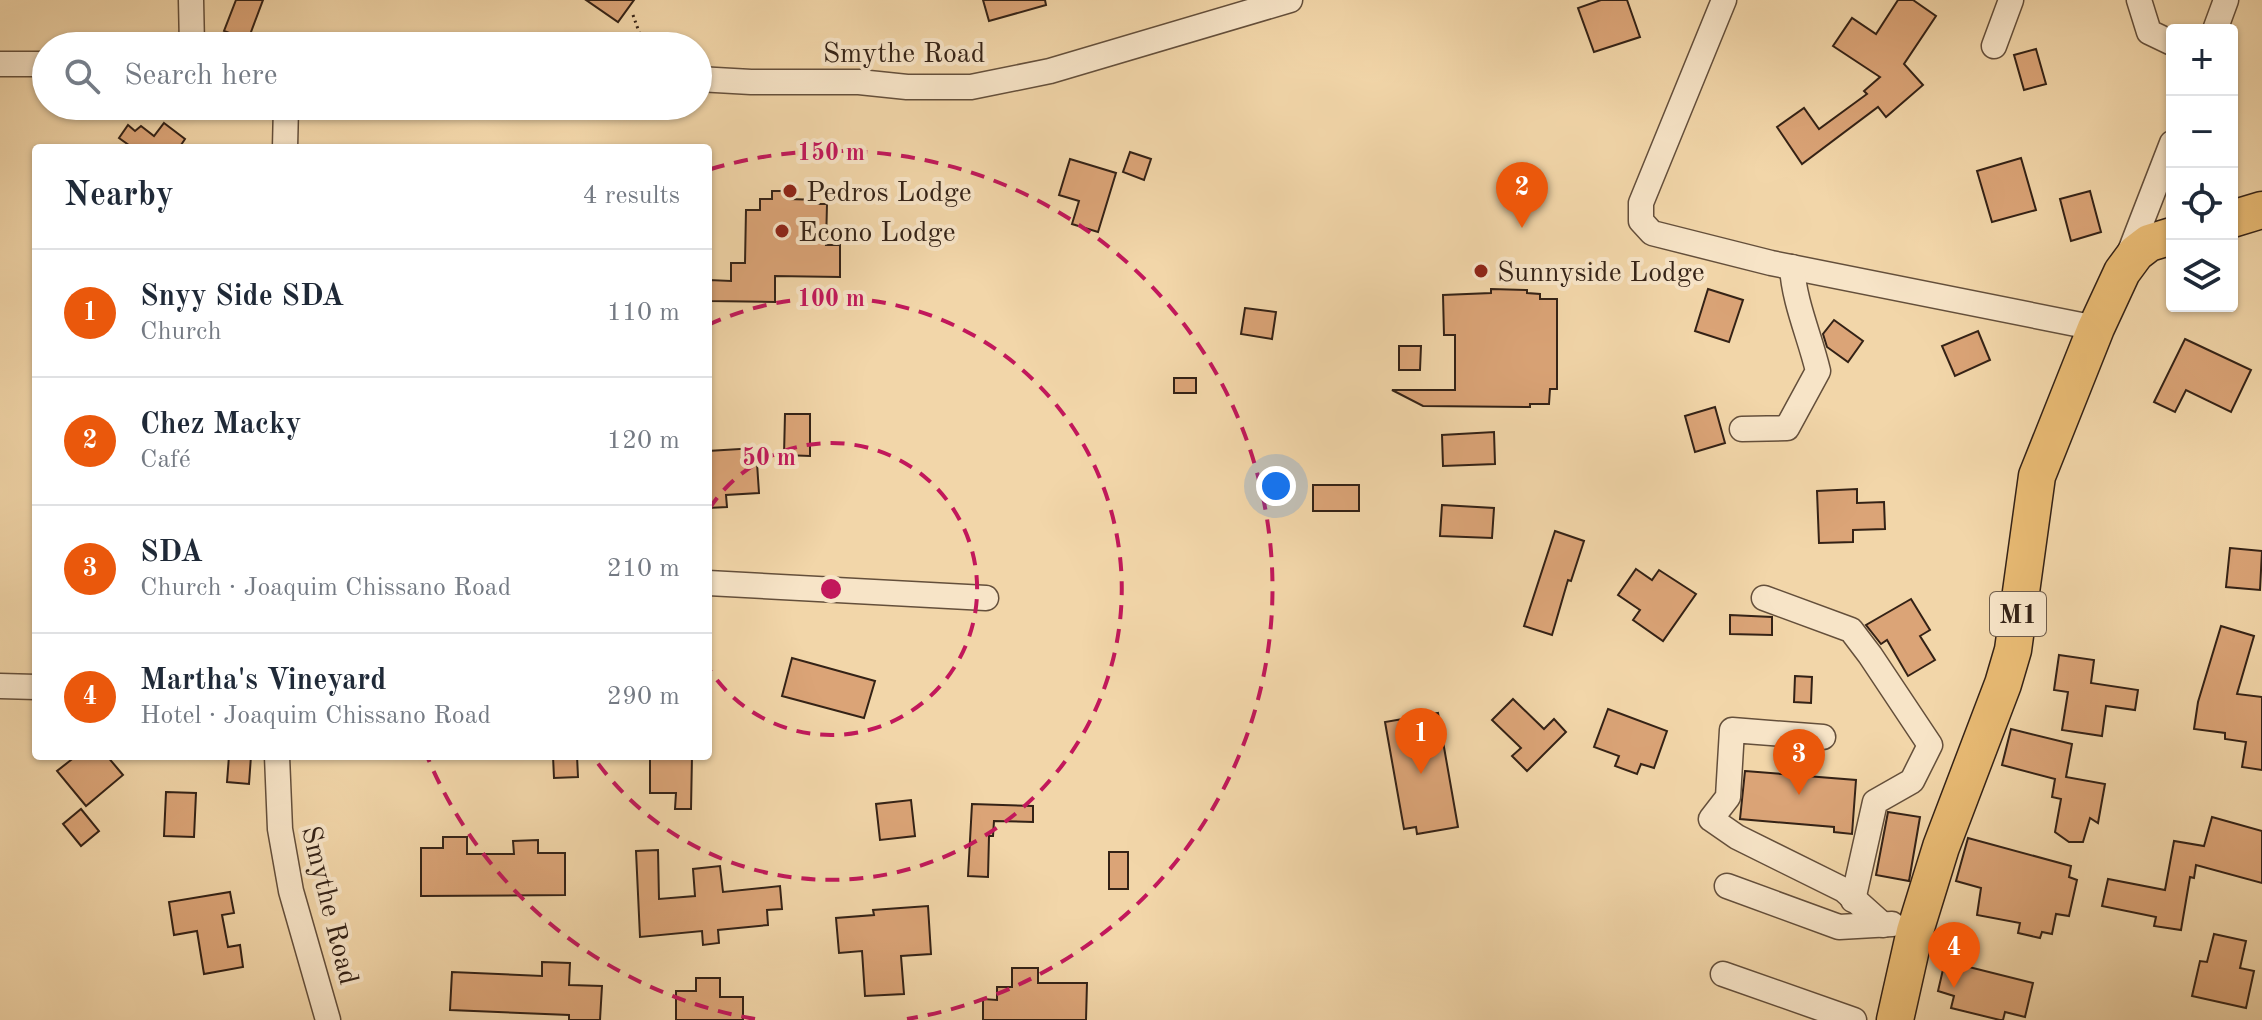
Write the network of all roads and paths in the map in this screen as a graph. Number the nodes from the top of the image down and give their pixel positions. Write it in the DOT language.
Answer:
graph roads {
  1 [pos="191,0"];
  2 [pos="1290,0"];
  3 [pos="1724,0"];
  4 [pos="2011,0"];
  5 [pos="2139,0"];
  6 [pos="2226,0"];
  7 [pos="633,15"];
  8 [pos="2217,24"];
  9 [pos="192,32"];
  10 [pos="639,32"];
  11 [pos="2166,40"];
  12 [pos="1994,46"];
  13 [pos="0,64"];
  14 [pos="32,64"];
  15 [pos="712,80"];
  16 [pos="286,120"];
  17 [pos="285,144"];
  18 [pos="2166,158"];
  19 [pos="2262,210"];
  20 [pos="2238,217"];
  21 [pos="2166,238"];
  22 [pos="1792,267"];
  23 [pos="2122,272"];
  24 [pos="2096,328"];
  25 [pos="1742,429"];
  26 [pos="712,583"];
  27 [pos="986,598"];
  28 [pos="1764,598"];
  29 [pos="0,686"];
  30 [pos="32,687"];
  31 [pos="1823,737"];
  32 [pos="277,760"];
  33 [pos="1727,886"];
  34 [pos="1853,900"];
  35 [pos="1900,924"];
  36 [pos="1723,974"];
  37 [pos="328,1020"];
  38 [pos="1854,1020"];
  39 [pos="1895,1020"];
  1 -- 9 [label="street"];
  2 -- 15 [label="street, Smythe Road"];
  3 -- 22 [label="street"];
  4 -- 12 [label="street"];
  5 -- 11 [label="street"];
  6 -- 8 [label="street"];
  7 -- 10 [label="path"];
  13 -- 14 [label="street"];
  16 -- 17 [label="street"];
  18 -- 23 [label="street"];
  19 -- 20 [label="highway"];
  21 -- 23 [label="highway, M1"];
  22 -- 24 [label="street"];
  22 -- 25 [label="street"];
  23 -- 24 [label="highway, M1"];
  24 -- 35 [label="highway, M1"];
  26 -- 27 [label="street"];
  28 -- 34 [label="street"];
  29 -- 30 [label="street"];
  31 -- 34 [label="street"];
  32 -- 37 [label="street, Smythe Road"];
  33 -- 35 [label="street"];
  34 -- 35 [label="street"];
  35 -- 39 [label="highway, M1"];
  36 -- 38 [label="street"];
}
